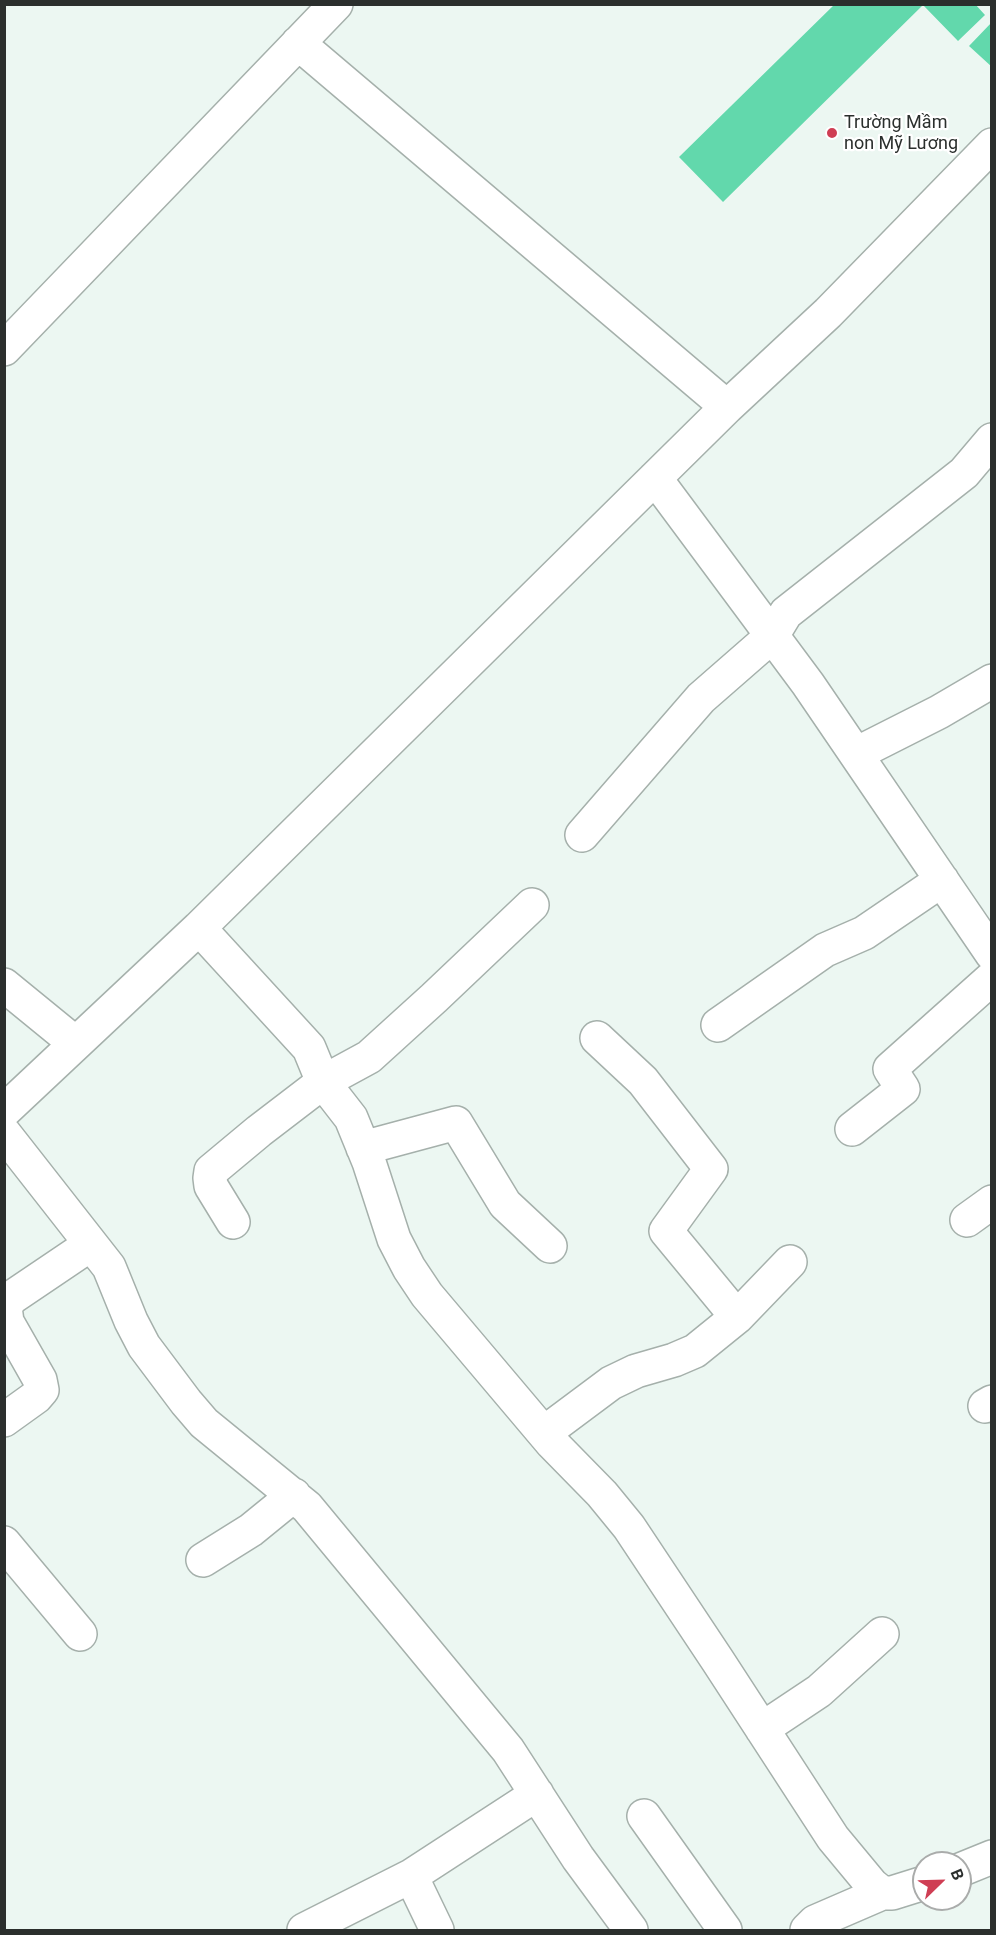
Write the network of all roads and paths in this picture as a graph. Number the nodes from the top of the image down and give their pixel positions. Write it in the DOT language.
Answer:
graph roads {
  1 [pos="336,4"];
  2 [pos="298,43"];
  3 [pos="992,145"];
  4 [pos="4,349"];
  5 [pos="727,407"];
  6 [pos="992,440"];
  7 [pos="655,478"];
  8 [pos="772,636"];
  9 [pos="992,681"];
  10 [pos="856,754"];
  11 [pos="582,835"];
  12 [pos="942,880"];
  13 [pos="532,905"];
  14 [pos="199,928"];
  15 [pos="992,954"];
  16 [pos="992,978"];
  17 [pos="4,985"];
  18 [pos="718,1025"];
  19 [pos="597,1038"];
  20 [pos="75,1043"];
  21 [pos="323,1082"];
  22 [pos="4,1111"];
  23 [pos="852,1129"];
  24 [pos="4,1133"];
  25 [pos="363,1148"];
  26 [pos="233,1222"];
  27 [pos="91,1244"];
  28 [pos="550,1246"];
  29 [pos="790,1262"];
  30 [pos="737,1317"];
  31 [pos="4,1420"];
  32 [pos="544,1433"];
  33 [pos="294,1495"];
  34 [pos="4,1543"];
  35 [pos="203,1560"];
  36 [pos="80,1634"];
  37 [pos="882,1634"];
  38 [pos="762,1730"];
  39 [pos="537,1794"];
  40 [pos="644,1816"];
  41 [pos="992,1857"];
  42 [pos="972,1865"];
  43 [pos="411,1876"];
  44 [pos="912,1887"];
  45 [pos="882,1893"];
  46 [pos="304,1930"];
  47 [pos="437,1930"];
  48 [pos="631,1930"];
  49 [pos="725,1930"];
  50 [pos="807,1930"];
  1 -- 2 [label="street"];
  2 -- 4 [label="street"];
  2 -- 5 [label="street"];
  3 -- 5 [label="street"];
  5 -- 7 [label="street"];
  6 -- 8 [label="street"];
  7 -- 8 [label="street"];
  7 -- 14 [label="street"];
  8 -- 10 [label="street"];
  8 -- 11 [label="street"];
  9 -- 10 [label="street"];
  10 -- 12 [label="street"];
  12 -- 15 [label="street"];
  12 -- 18 [label="street"];
  13 -- 21 [label="street"];
  14 -- 20 [label="street"];
  14 -- 21 [label="street"];
  16 -- 23 [label="street"];
  17 -- 20 [label="street"];
  19 -- 30 [label="street"];
  20 -- 22 [label="street"];
  21 -- 25 [label="street"];
  21 -- 26 [label="street"];
  24 -- 27 [label="street"];
  25 -- 28 [label="street"];
  25 -- 32 [label="street"];
  27 -- 31 [label="street"];
  27 -- 33 [label="street"];
  29 -- 30 [label="street"];
  30 -- 32 [label="street"];
  32 -- 38 [label="street"];
  33 -- 35 [label="street"];
  33 -- 39 [label="street"];
  34 -- 36 [label="street"];
  37 -- 38 [label="street"];
  38 -- 45 [label="street"];
  39 -- 43 [label="street"];
  39 -- 48 [label="street"];
  40 -- 49 [label="street"];
  41 -- 42 [label="street"];
  43 -- 46 [label="street"];
  43 -- 47 [label="street"];
  44 -- 45 [label="street"];
  45 -- 50 [label="street"];
}
